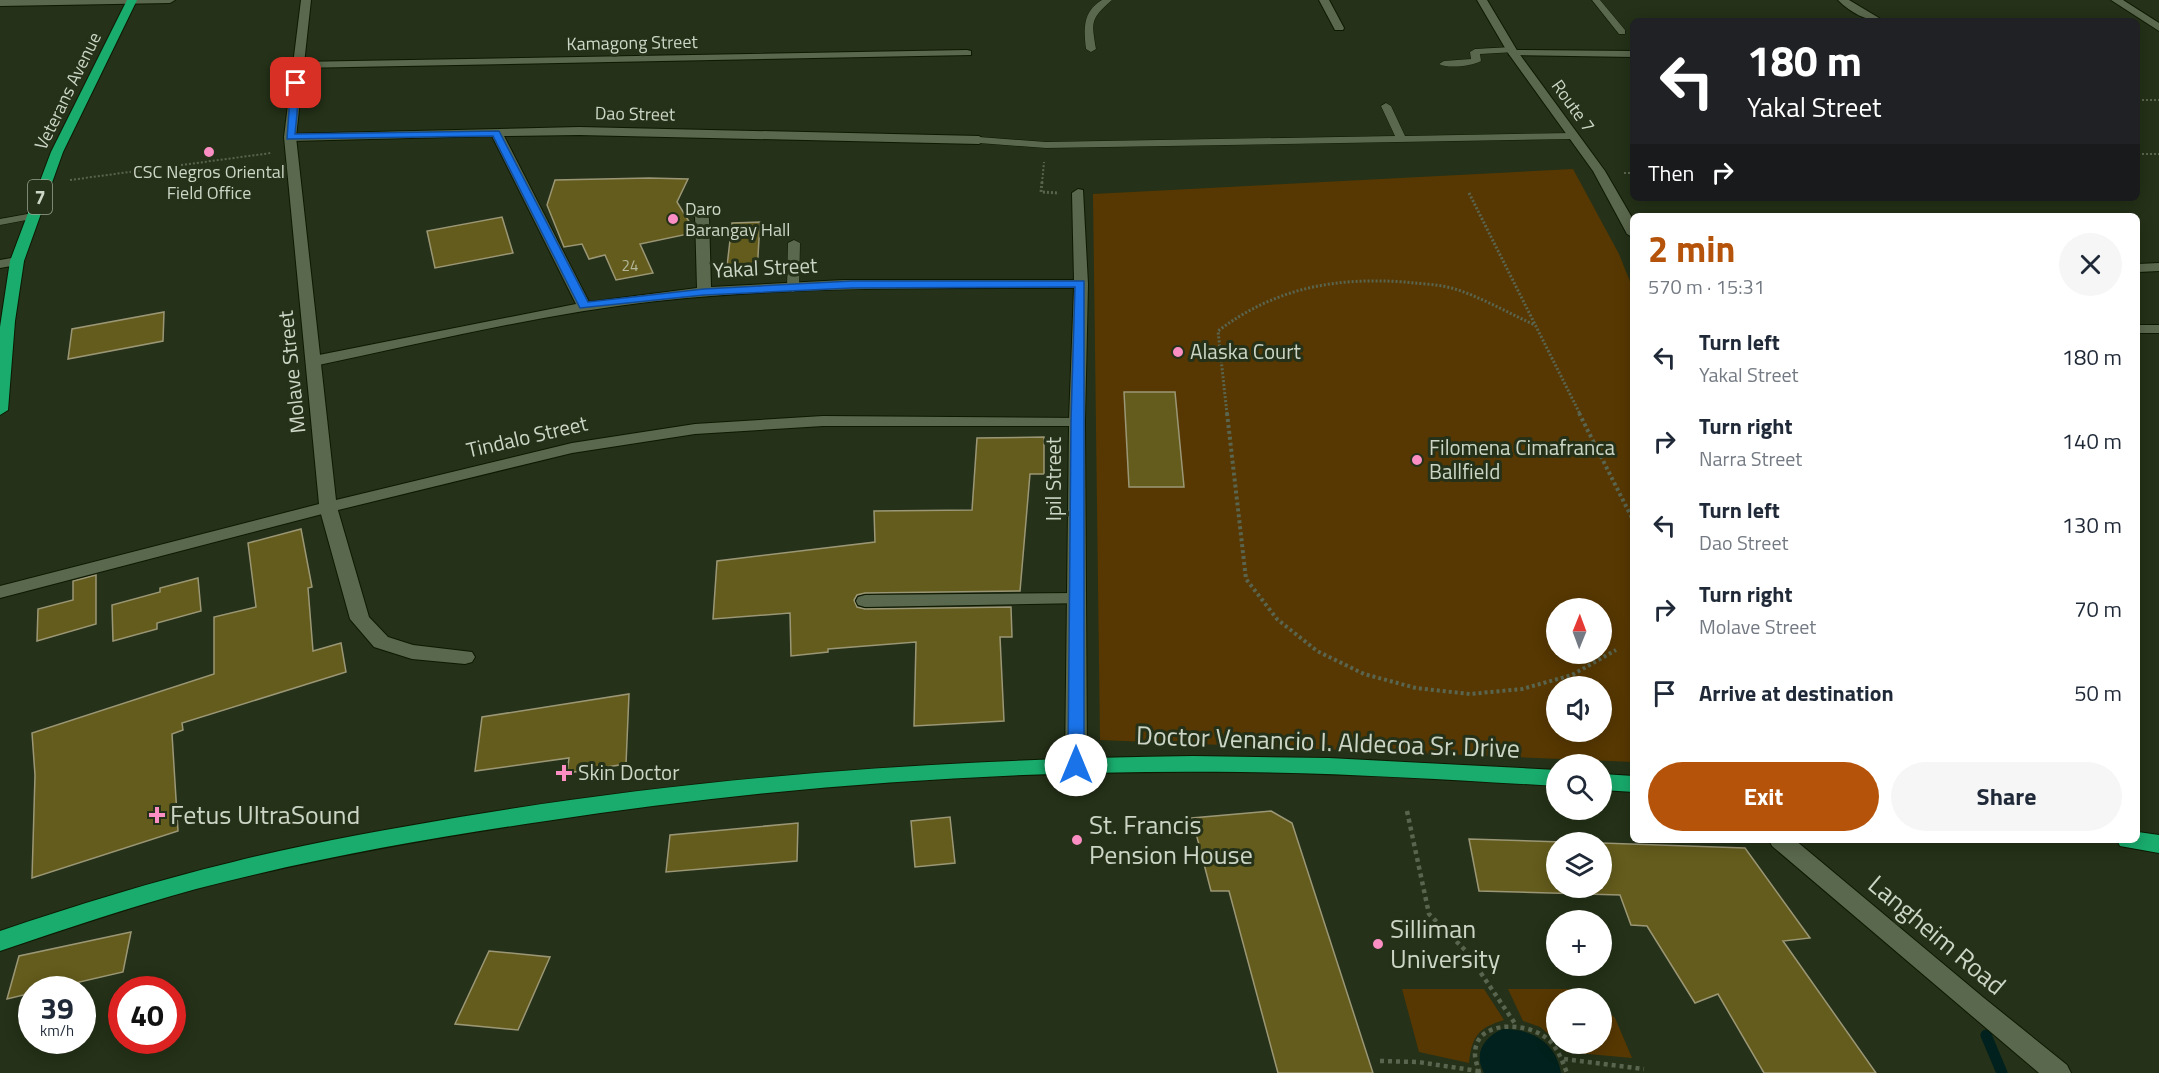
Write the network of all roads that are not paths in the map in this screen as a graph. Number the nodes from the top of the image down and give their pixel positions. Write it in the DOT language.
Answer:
graph roads {
  1 [pos="132,0"];
  2 [pos="170,0"];
  3 [pos="306,0"];
  4 [pos="1108,0"];
  5 [pos="1324,0"];
  6 [pos="1482,0"];
  7 [pos="1596,0"];
  8 [pos="1843,0"];
  9 [pos="2116,0"];
  10 [pos="0,3"];
  11 [pos="1873,18"];
  12 [pos="1339,28"];
  13 [pos="2159,28"];
  14 [pos="1622,32"];
  15 [pos="1091,49"];
  16 [pos="1512,51"];
  17 [pos="968,53"];
  18 [pos="1616,54"];
  19 [pos="1630,54"];
  20 [pos="1444,64"];
  21 [pos="297,65"];
  22 [pos="1630,66"];
  23 [pos="1386,106"];
  24 [pos="496,133"];
  25 [pos="1572,136"];
  26 [pos="1401,140"];
  27 [pos="979,141"];
  28 [pos="290,143"];
  29 [pos="1078,193"];
  30 [pos="33,216"];
  31 [pos="702,216"];
  32 [pos="0,222"];
  33 [pos="1630,227"];
  34 [pos="794,243"];
  35 [pos="17,261"];
  36 [pos="0,264"];
  37 [pos="2159,267"];
  38 [pos="2140,268"];
  39 [pos="1081,284"];
  40 [pos="793,288"];
  41 [pos="704,292"];
  42 [pos="584,306"];
  43 [pos="2140,329"];
  44 [pos="2159,329"];
  45 [pos="314,362"];
  46 [pos="0,410"];
  47 [pos="1077,421"];
  48 [pos="328,507"];
  49 [pos="0,592"];
  50 [pos="865,600"];
  51 [pos="1077,600"];
  52 [pos="465,657"];
  53 [pos="1076,765"];
  54 [pos="1546,777"];
  55 [pos="1612,783"];
  56 [pos="1630,784"];
  57 [pos="2140,842"];
  58 [pos="1784,843"];
  59 [pos="2159,844"];
  60 [pos="0,941"];
  61 [pos="2058,1073"];
  1 -- 2 [label="street"];
  1 -- 10 [label="street"];
  1 -- 30 [label="highway, Veterans Avenue / 7"];
  3 -- 21 [label="street, Molave Street"];
  4 -- 15 [label="lane"];
  5 -- 12 [label="street"];
  6 -- 16 [label="street, Route 7"];
  7 -- 14 [label="lane"];
  8 -- 11 [label="street"];
  9 -- 13 [label="street"];
  16 -- 18 [label="street"];
  16 -- 20 [label="lane"];
  16 -- 25 [label="street, Route 7"];
  17 -- 21 [label="street, Kamagong Street"];
  18 -- 19 [label="street"];
  18 -- 22 [label="street"];
  21 -- 28 [label="street, Molave Street"];
  23 -- 26 [label="lane"];
  24 -- 27 [label="street, Dao Street"];
  24 -- 28 [label="street, Dao Street"];
  24 -- 42 [label="street"];
  25 -- 26 [label="lane"];
  25 -- 33 [label="street, Route 7"];
  26 -- 27 [label="lane"];
  28 -- 45 [label="street, Molave Street"];
  29 -- 39 [label="street, Ipil Street"];
  30 -- 32 [label="lane"];
  30 -- 35 [label="highway, Veterans Avenue / 7"];
  31 -- 41 [label="street"];
  34 -- 40 [label="lane"];
  35 -- 36 [label="street"];
  35 -- 46 [label="highway, Veterans Avenue / 7"];
  37 -- 38 [label="street"];
  39 -- 40 [label="street, Yakal Street"];
  39 -- 47 [label="street, Ipil Street"];
  40 -- 41 [label="street, Yakal Street"];
  41 -- 42 [label="street, Yakal Street"];
  42 -- 45 [label="street, Yakal Street"];
  43 -- 44 [label="street"];
  45 -- 48 [label="street, Molave Street"];
  47 -- 48 [label="street, Tindalo Street"];
  47 -- 51 [label="street, Ipil Street"];
  48 -- 49 [label="street, Tindalo Street"];
  48 -- 52 [label="street, Molave Street"];
  50 -- 51 [label="street"];
  51 -- 53 [label="street, Ipil Street"];
  53 -- 54 [label="highway, Doctor Venancio I. Aldecoa Sr. Drive"];
  53 -- 60 [label="highway, Doctor Venancio I. Aldecoa Sr. Drive"];
  55 -- 56 [label="highway"];
  57 -- 59 [label="highway"];
  58 -- 61 [label="street, Langheim Road"];
}
